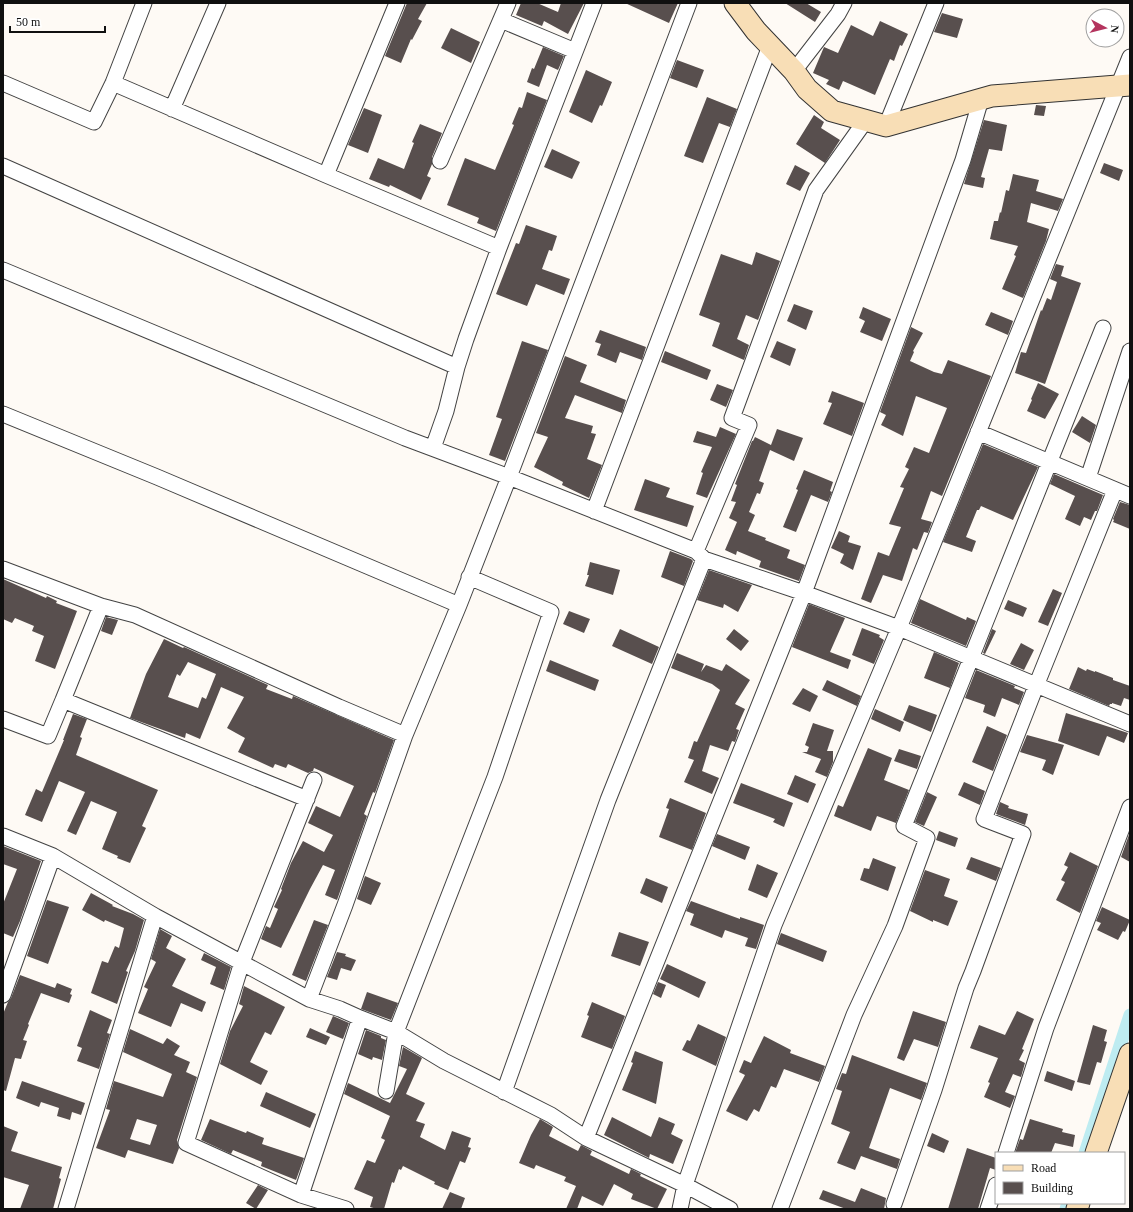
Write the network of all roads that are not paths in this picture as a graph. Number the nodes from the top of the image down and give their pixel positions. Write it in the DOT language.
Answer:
graph roads {
  1 [pos="144,3"];
  2 [pos="218,3"];
  3 [pos="397,3"];
  4 [pos="508,3"];
  5 [pos="594,3"];
  6 [pos="689,3"];
  7 [pos="735,3"];
  8 [pos="844,3"];
  9 [pos="936,3"];
  10 [pos="501,20"];
  11 [pos="770,46"];
  12 [pos="575,51"];
  13 [pos="1130,57"];
  14 [pos="794,71"];
  15 [pos="3,83"];
  16 [pos="113,83"];
  17 [pos="1125,85"];
  18 [pos="981,99"];
  19 [pos="172,109"];
  20 [pos="876,123"];
  21 [pos="440,161"];
  22 [pos="3,166"];
  23 [pos="326,175"];
  24 [pos="499,248"];
  25 [pos="3,270"];
  26 [pos="1103,328"];
  27 [pos="1130,351"];
  28 [pos="457,367"];
  29 [pos="3,414"];
  30 [pos="978,432"];
  31 [pos="433,448"];
  32 [pos="1050,462"];
  33 [pos="509,477"];
  34 [pos="1088,478"];
  35 [pos="1115,490"];
  36 [pos="1130,496"];
  37 [pos="594,511"];
  38 [pos="700,555"];
  39 [pos="3,569"];
  40 [pos="469,577"];
  41 [pos="804,593"];
  42 [pos="459,605"];
  43 [pos="101,606"];
  44 [pos="899,628"];
  45 [pos="971,659"];
  46 [pos="1036,686"];
  47 [pos="63,700"];
  48 [pos="3,719"];
  49 [pos="1130,724"];
  50 [pos="406,735"];
  51 [pos="314,780"];
  52 [pos="307,799"];
  53 [pos="1130,807"];
  54 [pos="3,836"];
  55 [pos="53,856"];
  56 [pos="155,916"];
  57 [pos="242,962"];
  58 [pos="3,996"];
  59 [pos="309,999"];
  60 [pos="360,1018"];
  61 [pos="396,1032"];
  62 [pos="1130,1054"];
  63 [pos="386,1091"];
  64 [pos="504,1092"];
  65 [pos="586,1138"];
  66 [pos="1006,1152"];
  67 [pos="1096,1152"];
  68 [pos="685,1185"];
  69 [pos="995,1188"];
  70 [pos="300,1195"];
  71 [pos="894,1204"];
  72 [pos="66,1209"];
  73 [pos="346,1209"];
  74 [pos="680,1209"];
  75 [pos="730,1209"];
  76 [pos="780,1209"];
  77 [pos="988,1209"];
  1 -- 16 [label="street"];
  2 -- 19 [label="street"];
  3 -- 23 [label="street"];
  4 -- 10 [label="street"];
  5 -- 12 [label="street"];
  6 -- 33 [label="street"];
  7 -- 11 [label="main road"];
  8 -- 14 [label="street"];
  9 -- 20 [label="street"];
  10 -- 12 [label="street"];
  10 -- 21 [label="street"];
  11 -- 14 [label="main road"];
  11 -- 37 [label="street"];
  12 -- 24 [label="street"];
  13 -- 17 [label="street"];
  14 -- 20 [label="main road"];
  15 -- 16 [label="street"];
  16 -- 19 [label="street"];
  17 -- 18 [label="main road"];
  17 -- 30 [label="street"];
  18 -- 20 [label="main road"];
  18 -- 41 [label="street"];
  19 -- 23 [label="street"];
  20 -- 38 [label="street"];
  22 -- 28 [label="street"];
  23 -- 24 [label="street"];
  24 -- 28 [label="street"];
  25 -- 31 [label="street"];
  26 -- 32 [label="street"];
  27 -- 34 [label="street"];
  28 -- 31 [label="street"];
  29 -- 42 [label="street"];
  30 -- 32 [label="street"];
  30 -- 44 [label="street"];
  31 -- 33 [label="street"];
  32 -- 34 [label="street"];
  32 -- 45 [label="street"];
  33 -- 37 [label="street"];
  33 -- 40 [label="street"];
  34 -- 35 [label="street"];
  35 -- 36 [label="street"];
  35 -- 46 [label="street"];
  37 -- 38 [label="street"];
  38 -- 41 [label="street"];
  38 -- 64 [label="street"];
  39 -- 43 [label="street"];
  40 -- 42 [label="street"];
  40 -- 61 [label="street"];
  41 -- 44 [label="street"];
  41 -- 65 [label="street"];
  42 -- 50 [label="street"];
  43 -- 47 [label="street"];
  43 -- 50 [label="street"];
  44 -- 45 [label="street"];
  44 -- 68 [label="street"];
  45 -- 46 [label="street"];
  45 -- 76 [label="street"];
  46 -- 49 [label="street"];
  46 -- 71 [label="street"];
  47 -- 48 [label="street"];
  47 -- 52 [label="street"];
  50 -- 59 [label="street"];
  51 -- 52 [label="street"];
  52 -- 57 [label="street"];
  53 -- 66 [label="street"];
  54 -- 55 [label="street"];
  55 -- 56 [label="street"];
  55 -- 58 [label="street"];
  56 -- 57 [label="street"];
  56 -- 72 [label="street"];
  57 -- 59 [label="street"];
  57 -- 70 [label="street"];
  59 -- 60 [label="street"];
  60 -- 61 [label="street"];
  60 -- 70 [label="street"];
  61 -- 63 [label="street"];
  61 -- 64 [label="street"];
  62 -- 67 [label="main road"];
  64 -- 65 [label="street"];
  65 -- 68 [label="street"];
  68 -- 74 [label="street"];
  68 -- 75 [label="street"];
  69 -- 77 [label="street"];
  70 -- 73 [label="street"];
}
